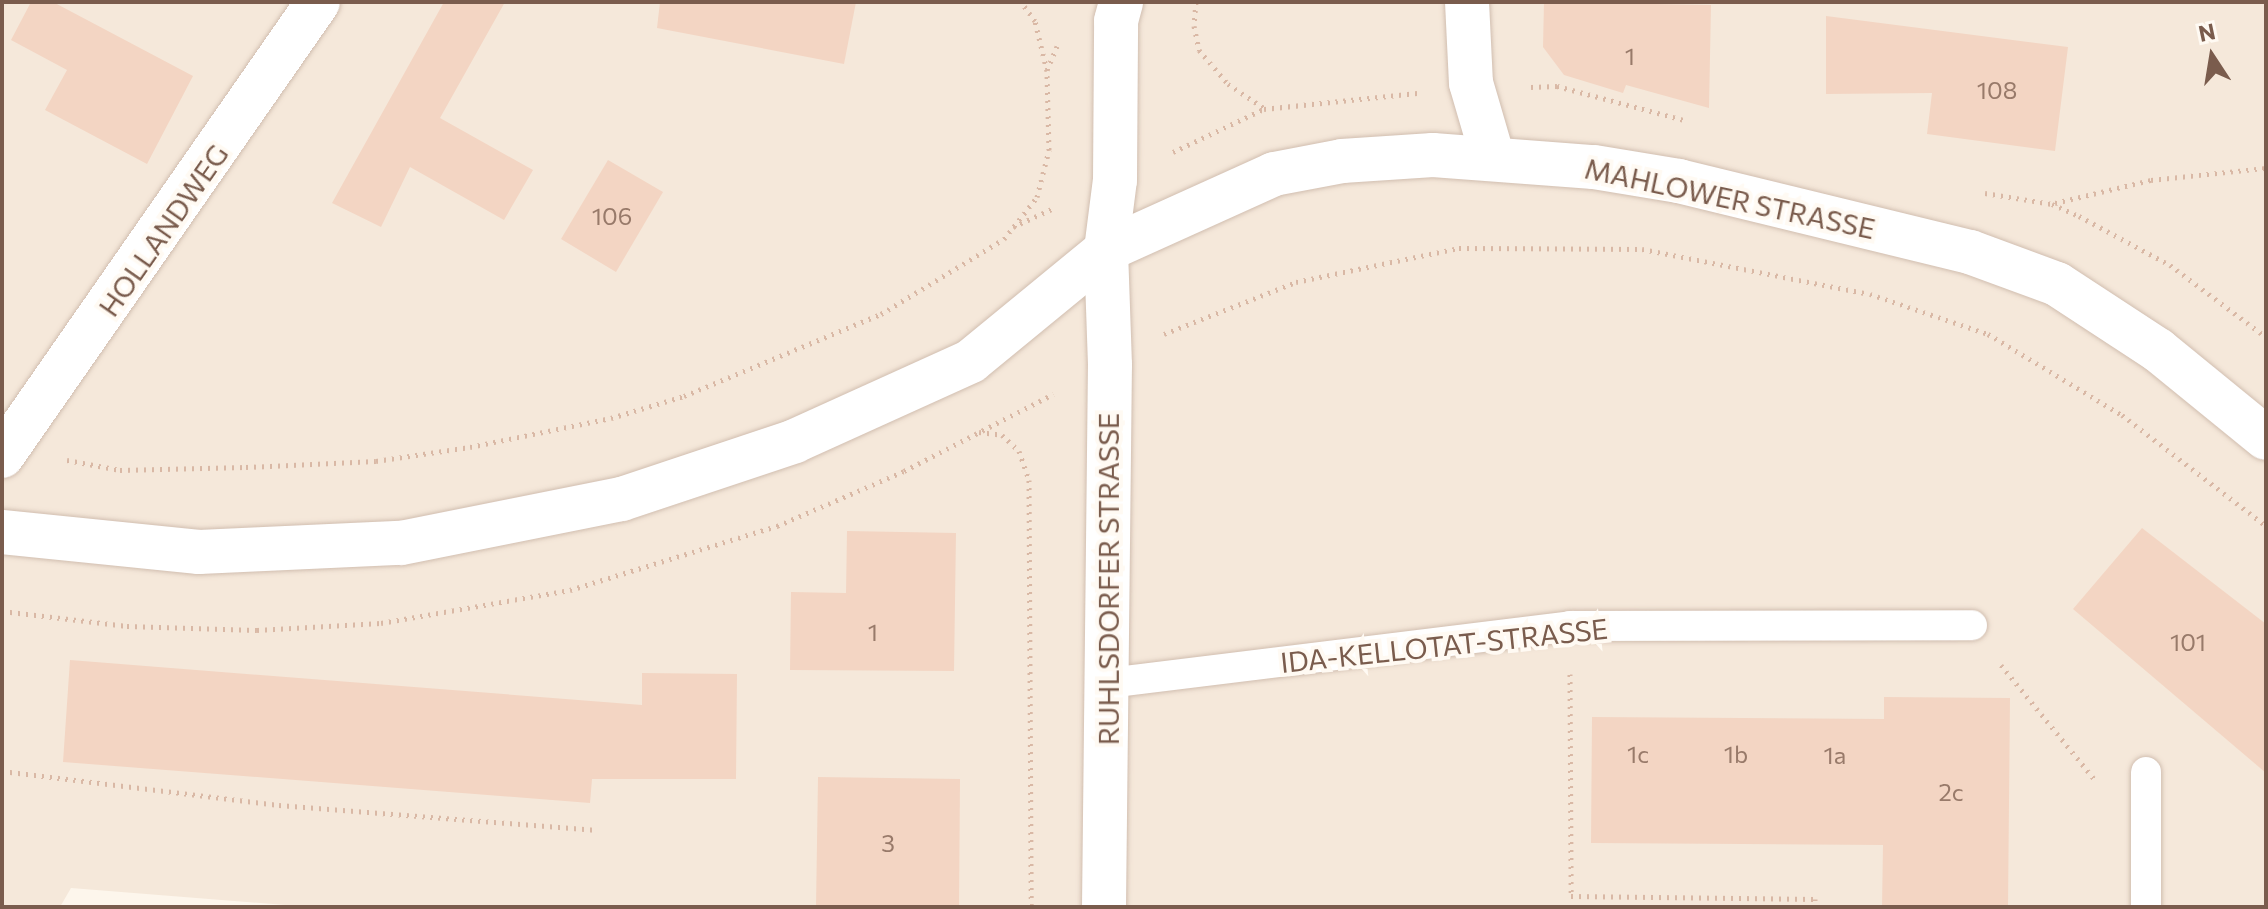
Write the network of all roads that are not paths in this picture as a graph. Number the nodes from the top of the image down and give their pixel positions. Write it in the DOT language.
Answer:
graph roads {
  1 [pos="318,2"];
  2 [pos="1121,2"];
  3 [pos="1467,2"];
  4 [pos="1493,158"];
  5 [pos="1106,250"];
  6 [pos="2266,438"];
  7 [pos="2,456"];
  8 [pos="2,532"];
  9 [pos="1972,625"];
  10 [pos="1108,683"];
  11 [pos="2146,772"];
  12 [pos="1104,907"];
  13 [pos="2146,907"];
  1 -- 7 [label="street, HOLLANDWEG"];
  2 -- 5 [label="street, RUHLSDORFER STRASSE"];
  3 -- 4 [label="street"];
  4 -- 5 [label="street, MAHLOWER STRASSE"];
  4 -- 6 [label="street, MAHLOWER STRASSE"];
  5 -- 8 [label="street, MAHLOWER STRASSE"];
  5 -- 10 [label="street, RUHLSDORFER STRASSE"];
  9 -- 10 [label="lane, IDA-KELLOTAT-STRASSE"];
  10 -- 12 [label="street, RUHLSDORFER STRASSE"];
  11 -- 13 [label="lane"];
}
